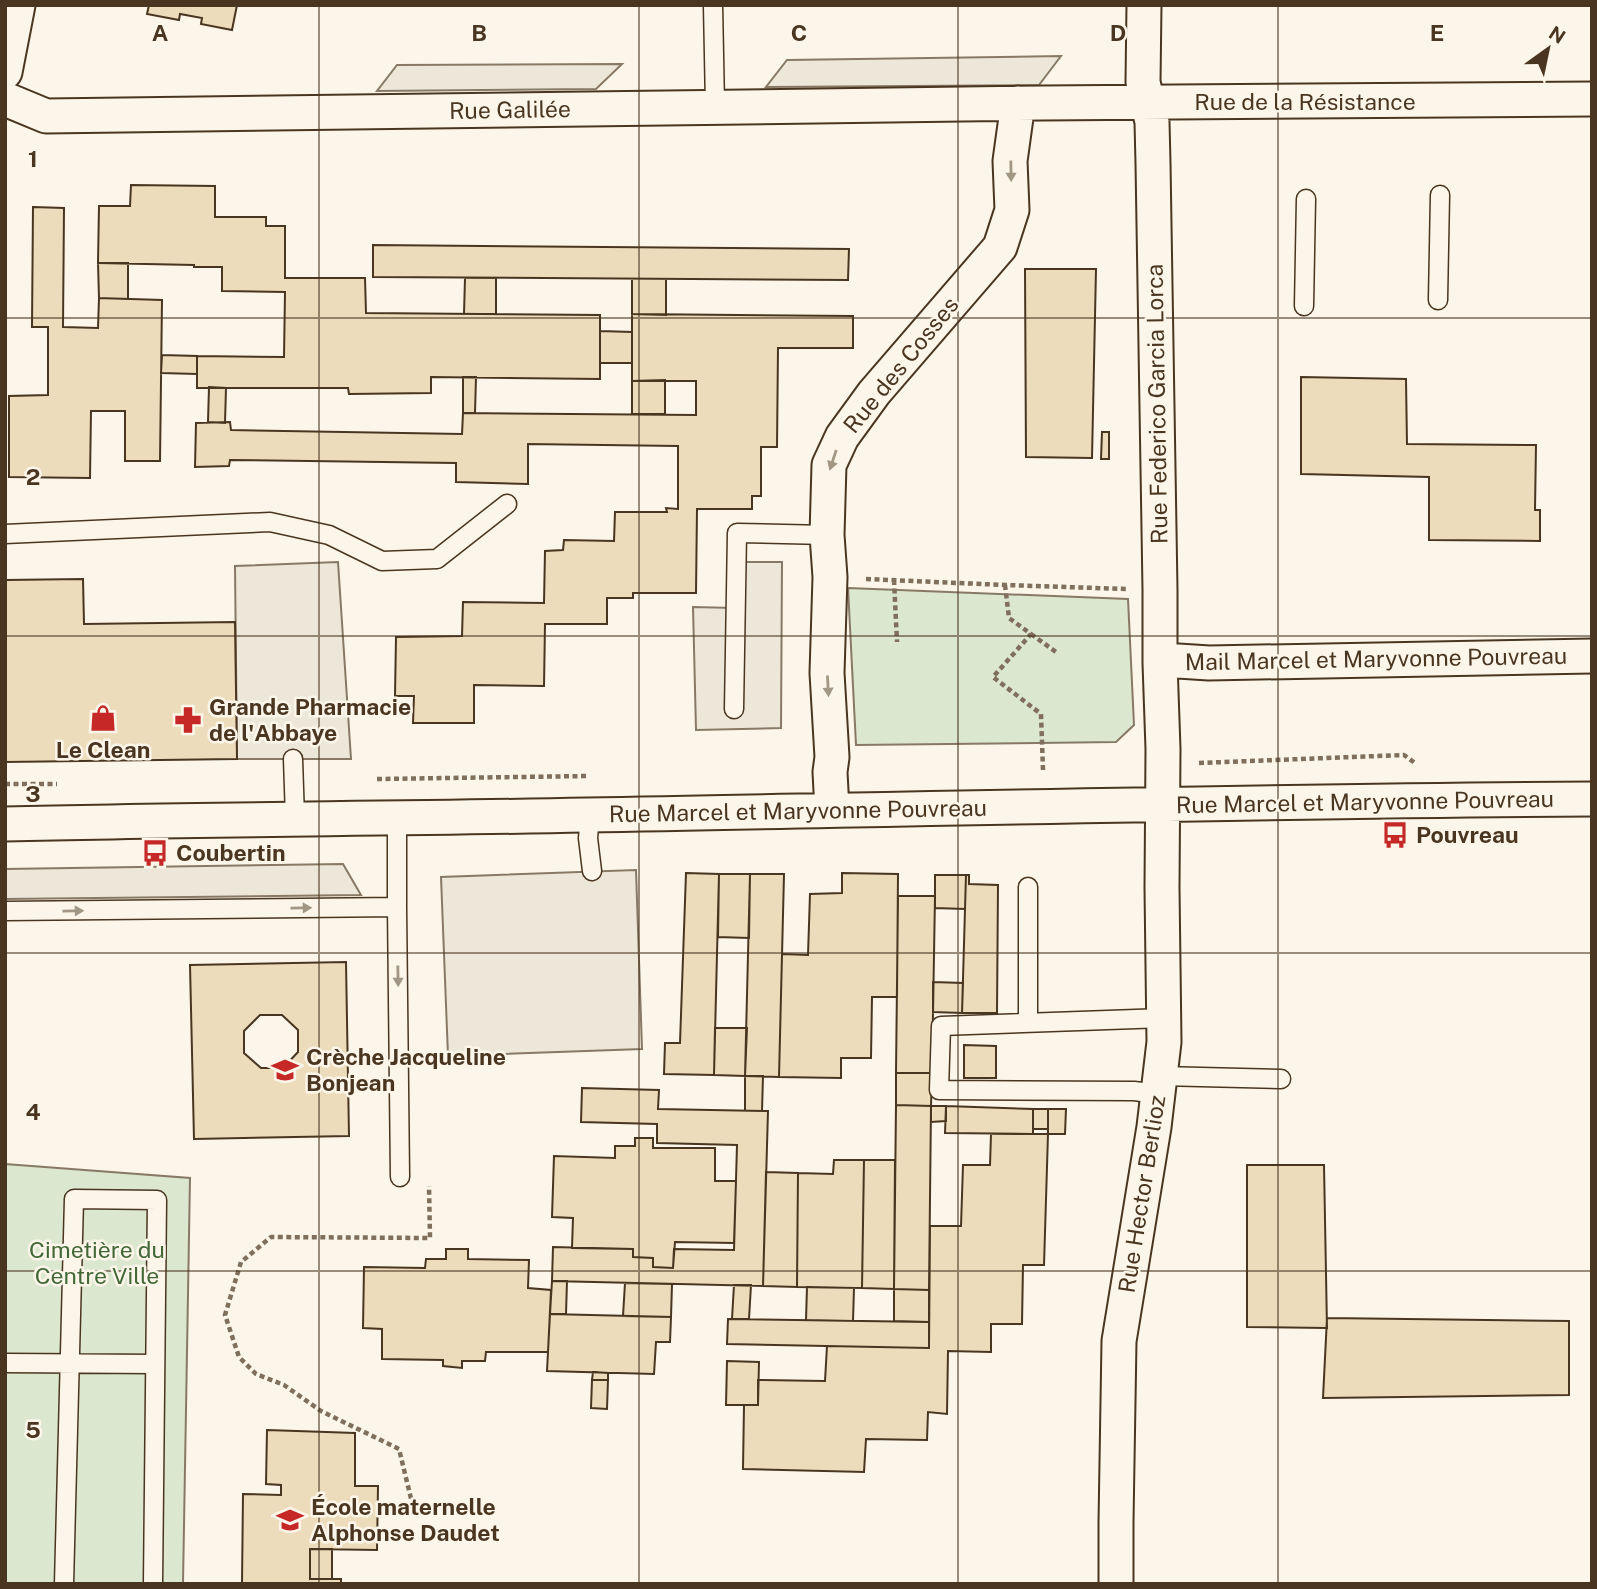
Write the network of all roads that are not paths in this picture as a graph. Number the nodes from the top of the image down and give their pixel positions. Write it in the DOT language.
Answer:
graph roads {
  1 [pos="18,5"];
  2 [pos="713,5"];
  3 [pos="1144,5"];
  4 [pos="5,72"];
  5 [pos="5,99"];
  6 [pos="1592,99"];
  7 [pos="1148,102"];
  8 [pos="1018,103"];
  9 [pos="715,106"];
  10 [pos="1440,195"];
  11 [pos="1306,200"];
  12 [pos="1438,300"];
  13 [pos="1304,306"];
  14 [pos="507,504"];
  15 [pos="5,534"];
  16 [pos="827,535"];
  17 [pos="1592,656"];
  18 [pos="1160,663"];
  19 [pos="734,709"];
  20 [pos="293,759"];
  21 [pos="1592,799"];
  22 [pos="1163,804"];
  23 [pos="832,810"];
  24 [pos="590,815"];
  25 [pos="397,817"];
  26 [pos="295,818"];
  27 [pos="5,824"];
  28 [pos="592,871"];
  29 [pos="1028,887"];
  30 [pos="397,907"];
  31 [pos="5,911"];
  32 [pos="1164,1018"];
  33 [pos="1028,1023"];
  34 [pos="1281,1079"];
  35 [pos="1159,1085"];
  36 [pos="400,1177"];
  37 [pos="5,1363"];
  38 [pos="70,1363"];
  39 [pos="155,1364"];
  40 [pos="64,1584"];
  41 [pos="153,1584"];
  42 [pos="1116,1584"];
  1 -- 4 [label="street"];
  2 -- 9 [label="lane"];
  3 -- 7 [label="street, Rue Federico Garcia Lorca"];
  5 -- 9 [label="street, Rue Galilée"];
  6 -- 7 [label="street, Rue de la Résistance"];
  7 -- 8 [label="street, Rue de la Résistance"];
  7 -- 18 [label="street, Rue Federico Garcia Lorca"];
  8 -- 9 [label="street, Rue Galilée"];
  8 -- 16 [label="street, Rue des Cosses, one-way"];
  10 -- 12 [label="lane"];
  11 -- 13 [label="lane"];
  14 -- 15 [label="lane"];
  16 -- 19 [label="lane"];
  16 -- 23 [label="street, Rue des Cosses, one-way"];
  17 -- 18 [label="street, Mail Marcel et Maryvonne Pouvreau"];
  18 -- 22 [label="street, Rue Federico Garcia Lorca"];
  20 -- 26 [label="lane"];
  21 -- 22 [label="street, Rue Marcel et Maryvonne Pouvreau"];
  22 -- 23 [label="street, Rue Marcel et Maryvonne Pouvreau"];
  22 -- 32 [label="street, Rue Hector Berlioz"];
  23 -- 24 [label="street, Rue Marcel et Maryvonne Pouvreau"];
  24 -- 25 [label="street, Rue Marcel et Maryvonne Pouvreau"];
  24 -- 28 [label="lane"];
  25 -- 26 [label="street, Rue Marcel et Maryvonne Pouvreau"];
  25 -- 30 [label="lane"];
  26 -- 27 [label="street, Rue Marcel et Maryvonne Pouvreau"];
  29 -- 33 [label="lane"];
  31 -- 30 [label="lane, one-way"];
  30 -- 36 [label="lane, one-way"];
  32 -- 33 [label="lane"];
  32 -- 35 [label="street, Rue Hector Berlioz"];
  33 -- 35 [label="lane"];
  34 -- 35 [label="lane"];
  35 -- 42 [label="street, Rue Hector Berlioz"];
  37 -- 38 [label="lane"];
  38 -- 39 [label="lane"];
  38 -- 39 [label="lane"];
  38 -- 40 [label="lane"];
  39 -- 41 [label="lane"];
}
